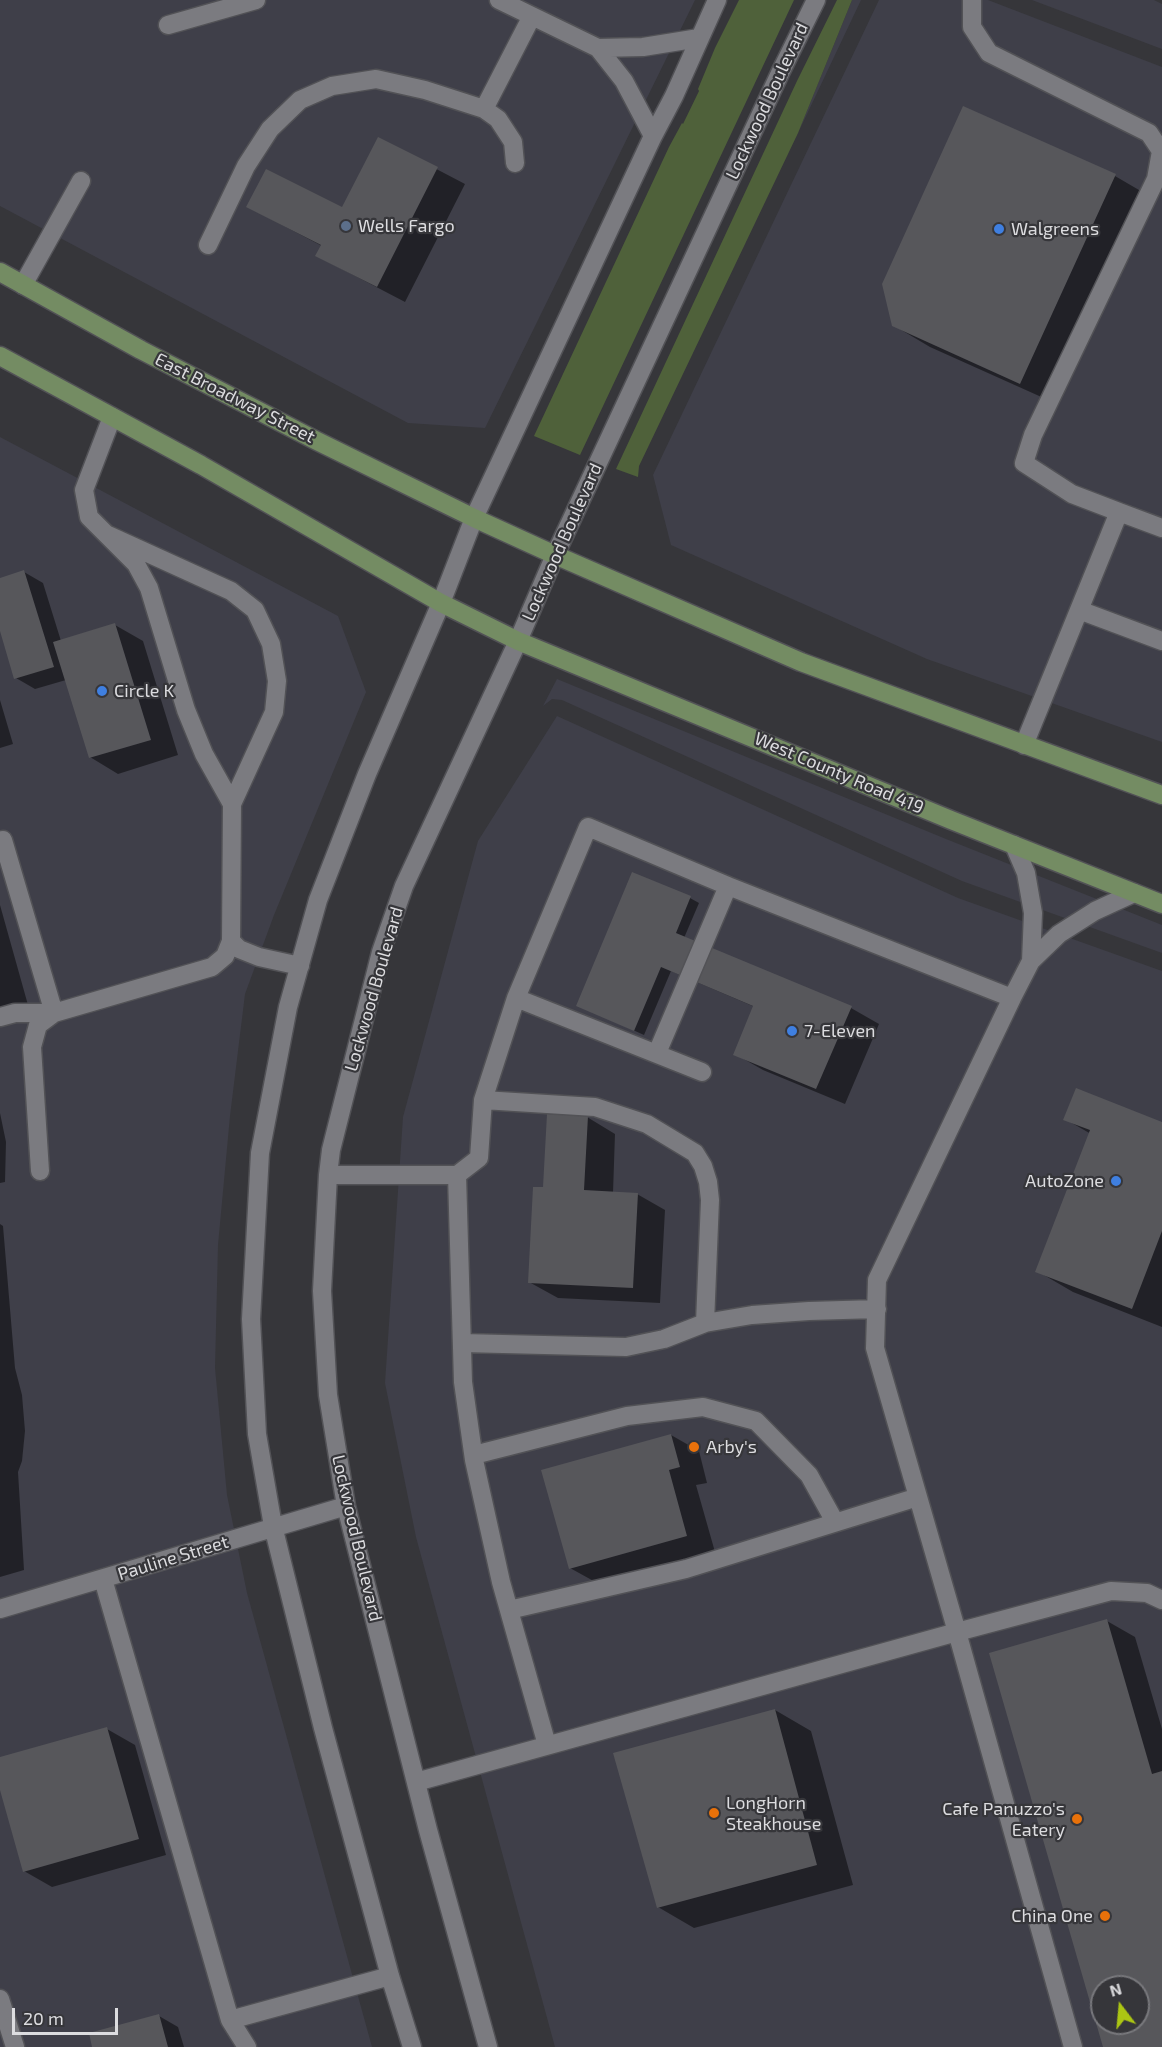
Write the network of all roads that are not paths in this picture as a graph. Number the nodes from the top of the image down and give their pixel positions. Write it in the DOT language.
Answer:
graph roads {
  1 [pos="255,0"];
  2 [pos="500,0"];
  3 [pos="717,0"];
  4 [pos="816,0"];
  5 [pos="972,0"];
  6 [pos="532,16"];
  7 [pos="168,25"];
  8 [pos="699,38"];
  9 [pos="598,48"];
  10 [pos="484,109"];
  11 [pos="653,136"];
  12 [pos="515,163"];
  13 [pos="81,181"];
  14 [pos="208,245"];
  15 [pos="0,272"];
  16 [pos="23,285"];
  17 [pos="0,356"];
  18 [pos="112,417"];
  19 [pos="1119,512"];
  20 [pos="474,518"];
  21 [pos="1162,528"];
  22 [pos="555,555"];
  23 [pos="141,558"];
  24 [pos="441,603"];
  25 [pos="1080,610"];
  26 [pos="518,641"];
  27 [pos="1162,641"];
  28 [pos="1024,745"];
  29 [pos="1162,795"];
  30 [pos="232,804"];
  31 [pos="3,840"];
  32 [pos="1014,845"];
  33 [pos="728,886"];
  34 [pos="1134,893"];
  35 [pos="1162,904"];
  36 [pos="231,941"];
  37 [pos="1030,961"];
  38 [pos="300,966"];
  39 [pos="516,998"];
  40 [pos="1012,998"];
  41 [pos="54,1013"];
  42 [pos="0,1017"];
  43 [pos="657,1053"];
  44 [pos="702,1072"];
  45 [pos="483,1100"];
  46 [pos="40,1171"];
  47 [pos="328,1175"];
  48 [pos="457,1175"];
  49 [pos="877,1309"];
  50 [pos="705,1323"];
  51 [pos="462,1343"];
  52 [pos="474,1455"];
  53 [pos="918,1497"];
  54 [pos="346,1506"];
  55 [pos="836,1522"];
  56 [pos="273,1527"];
  57 [pos="103,1580"];
  58 [pos="1162,1600"];
  59 [pos="0,1609"];
  60 [pos="509,1611"];
  61 [pos="957,1632"];
  62 [pos="547,1745"];
  63 [pos="416,1782"];
  64 [pos="390,1976"];
  65 [pos="0,1999"];
  66 [pos="230,2020"];
  67 [pos="244,2046"];
  68 [pos="15,2047"];
  69 [pos="412,2047"];
  70 [pos="488,2047"];
  71 [pos="1073,2047"];
  1 -- 7 [label="street"];
  2 -- 6 [label="street"];
  3 -- 8 [label="street"];
  4 -- 22 [label="street, Lockwood Boulevard"];
  5 -- 19 [label="street"];
  6 -- 9 [label="street"];
  6 -- 10 [label="street"];
  8 -- 9 [label="street"];
  8 -- 11 [label="street"];
  9 -- 11 [label="street"];
  10 -- 12 [label="street"];
  10 -- 14 [label="street"];
  11 -- 20 [label="street"];
  13 -- 16 [label="street"];
  15 -- 16 [label="main road, East Broadway Street"];
  16 -- 20 [label="main road, East Broadway Street"];
  17 -- 18 [label="main road"];
  18 -- 23 [label="street"];
  18 -- 24 [label="main road"];
  19 -- 21 [label="street"];
  19 -- 25 [label="street"];
  20 -- 22 [label="main road, East Broadway Street"];
  20 -- 24 [label="street"];
  22 -- 26 [label="street, Lockwood Boulevard"];
  22 -- 28 [label="main road"];
  23 -- 30 [label="street"];
  23 -- 30 [label="street"];
  24 -- 26 [label="main road, West County Road 419"];
  24 -- 38 [label="street"];
  25 -- 27 [label="street"];
  25 -- 28 [label="street"];
  26 -- 32 [label="main road, West County Road 419"];
  26 -- 47 [label="street, Lockwood Boulevard"];
  28 -- 29 [label="main road"];
  30 -- 36 [label="street"];
  31 -- 41 [label="street"];
  32 -- 34 [label="main road, West County Road 419"];
  32 -- 37 [label="street"];
  33 -- 39 [label="street"];
  33 -- 40 [label="street"];
  33 -- 43 [label="street"];
  34 -- 35 [label="main road, West County Road 419"];
  34 -- 37 [label="street"];
  36 -- 38 [label="street"];
  36 -- 41 [label="street"];
  37 -- 40 [label="street"];
  38 -- 56 [label="street"];
  39 -- 43 [label="street"];
  39 -- 45 [label="street"];
  40 -- 49 [label="street"];
  41 -- 42 [label="street"];
  41 -- 46 [label="street"];
  43 -- 44 [label="street"];
  45 -- 48 [label="street"];
  45 -- 50 [label="street"];
  47 -- 48 [label="street"];
  47 -- 54 [label="street, Lockwood Boulevard"];
  48 -- 51 [label="street"];
  49 -- 50 [label="street"];
  49 -- 53 [label="street"];
  50 -- 51 [label="street"];
  51 -- 52 [label="street"];
  52 -- 55 [label="street"];
  52 -- 60 [label="street"];
  53 -- 55 [label="street"];
  53 -- 61 [label="street"];
  54 -- 56 [label="street, Pauline Street"];
  54 -- 63 [label="street, Lockwood Boulevard"];
  55 -- 60 [label="street"];
  56 -- 57 [label="street, Pauline Street"];
  56 -- 64 [label="street"];
  57 -- 59 [label="street, Pauline Street"];
  57 -- 66 [label="street"];
  58 -- 61 [label="street"];
  60 -- 62 [label="street"];
  61 -- 62 [label="street"];
  61 -- 71 [label="street"];
  62 -- 63 [label="street"];
  63 -- 70 [label="street, Lockwood Boulevard"];
  64 -- 66 [label="street"];
  64 -- 69 [label="street"];
  65 -- 68 [label="street"];
  66 -- 67 [label="street"];
}
